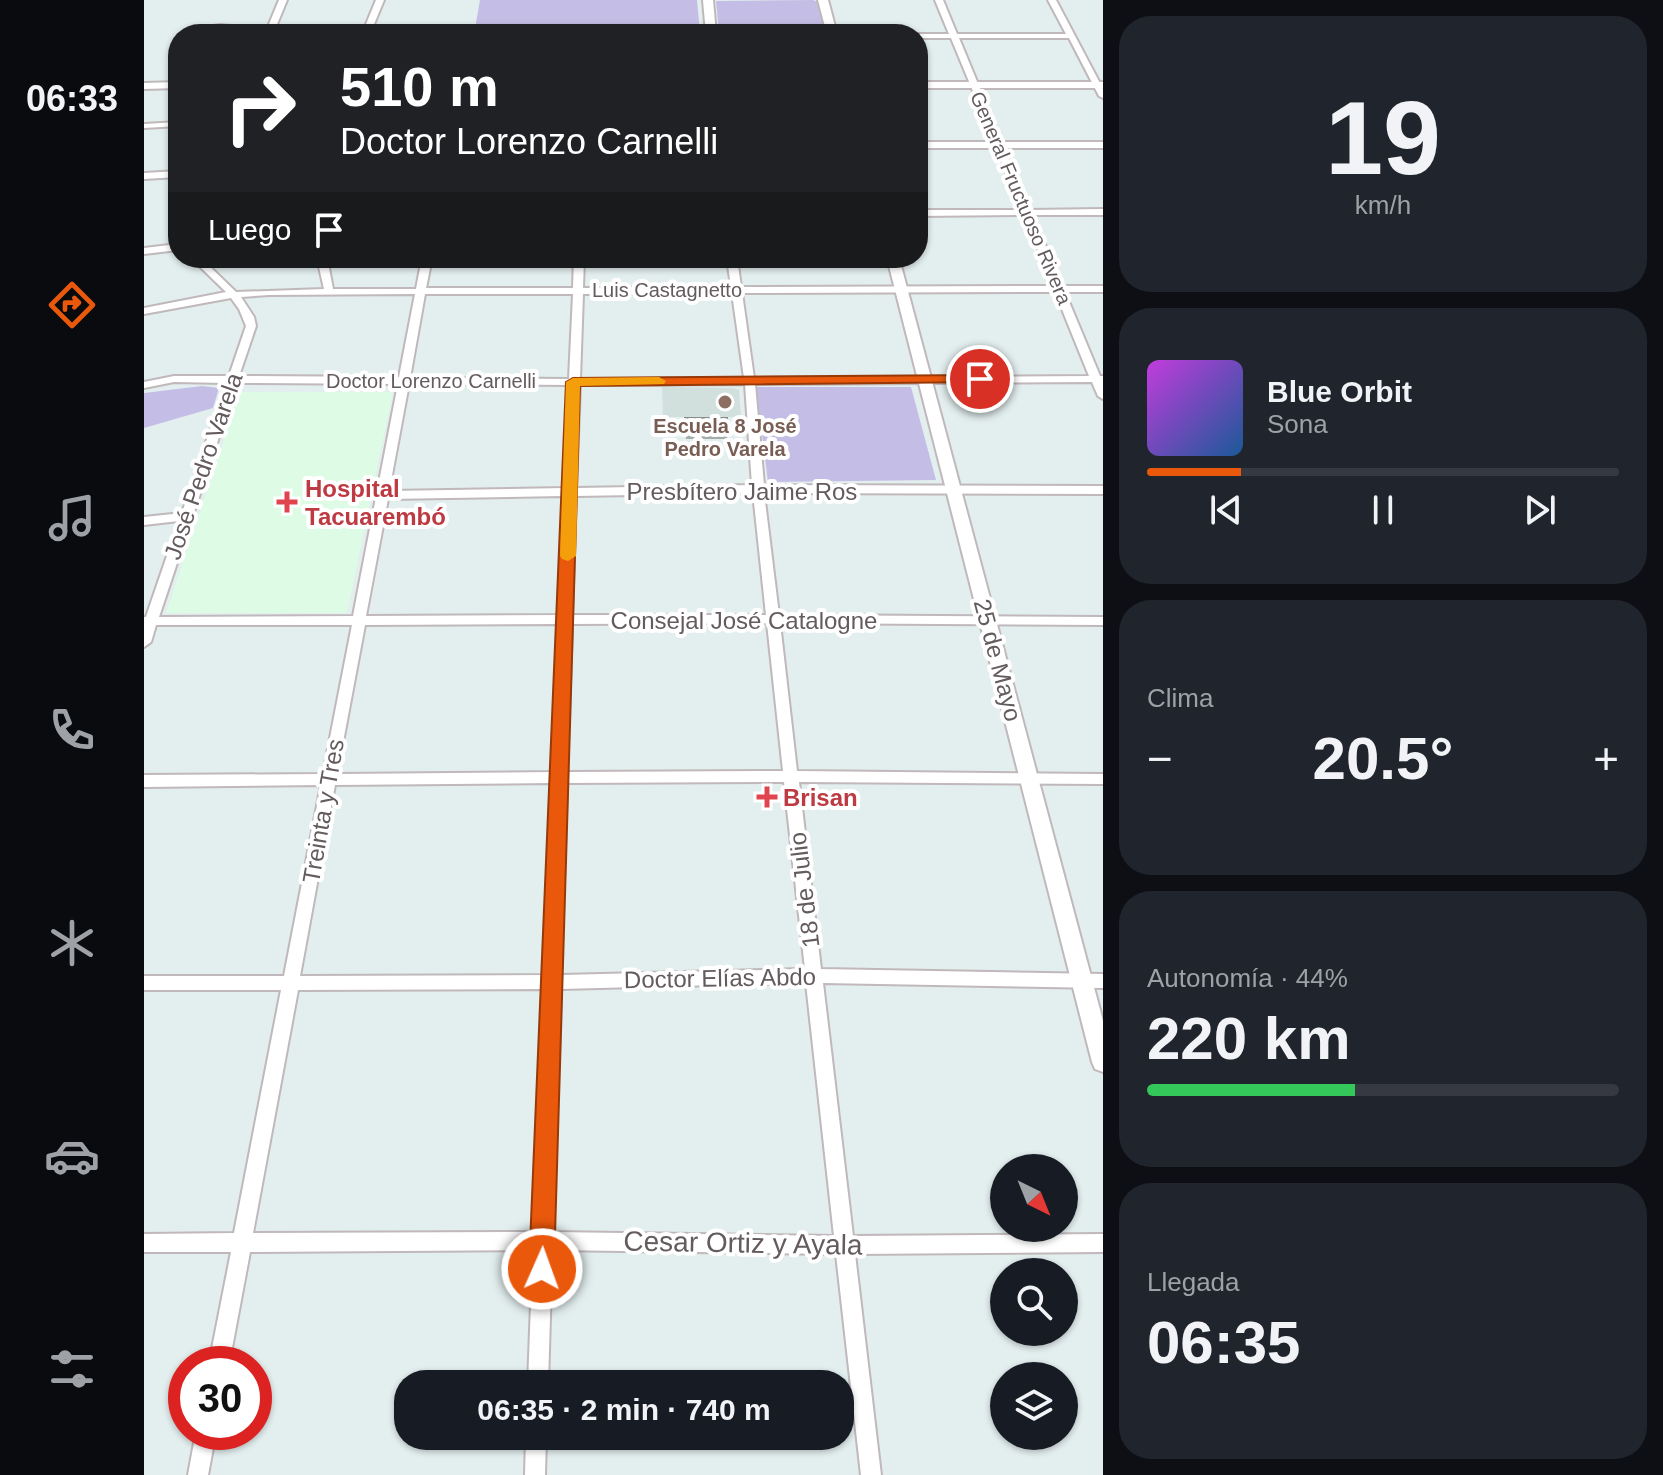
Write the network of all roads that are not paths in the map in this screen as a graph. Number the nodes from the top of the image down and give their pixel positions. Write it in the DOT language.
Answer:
graph roads {
  1 [pos="283,0"];
  2 [pos="380,0"];
  3 [pos="708,0"];
  4 [pos="823,0"];
  5 [pos="939,0"];
  6 [pos="1052,0"];
  7 [pos="273,24"];
  8 [pos="370,24"];
  9 [pos="710,24"];
  10 [pos="829,24"];
  11 [pos="928,36"];
  12 [pos="954,36"];
  13 [pos="1073,36"];
  14 [pos="144,76"];
  15 [pos="168,76"];
  16 [pos="928,78"];
  17 [pos="972,81"];
  18 [pos="1099,81"];
  19 [pos="928,84"];
  20 [pos="168,85"];
  21 [pos="144,86"];
  22 [pos="1103,96"];
  23 [pos="168,125"];
  24 [pos="144,126"];
  25 [pos="928,145"];
  26 [pos="1000,145"];
  27 [pos="1103,145"];
  28 [pos="168,175"];
  29 [pos="144,176"];
  30 [pos="1027,212"];
  31 [pos="1103,212"];
  32 [pos="928,213"];
  33 [pos="168,248"];
  34 [pos="144,251"];
  35 [pos="206,268"];
  36 [pos="324,268"];
  37 [pos="425,268"];
  38 [pos="579,268"];
  39 [pos="733,268"];
  40 [pos="895,268"];
  41 [pos="900,289"];
  42 [pos="1059,289"];
  43 [pos="1103,289"];
  44 [pos="578,290"];
  45 [pos="735,290"];
  46 [pos="329,291"];
  47 [pos="420,291"];
  48 [pos="232,294"];
  49 [pos="144,311"];
  50 [pos="922,379"];
  51 [pos="1100,379"];
  52 [pos="232,380"];
  53 [pos="749,380"];
  54 [pos="404,381"];
  55 [pos="573,382"];
  56 [pos="144,385"];
  57 [pos="1103,396"];
  58 [pos="758,489"];
  59 [pos="952,490"];
  60 [pos="1103,490"];
  61 [pos="570,493"];
  62 [pos="381,495"];
  63 [pos="184,517"];
  64 [pos="144,521"];
  65 [pos="774,619"];
  66 [pos="358,620"];
  67 [pos="566,620"];
  68 [pos="148,621"];
  69 [pos="1103,621"];
  70 [pos="989,623"];
  71 [pos="144,642"];
  72 [pos="791,776"];
  73 [pos="1030,779"];
  74 [pos="1103,779"];
  75 [pos="329,780"];
  76 [pos="560,780"];
  77 [pos="144,781"];
  78 [pos="814,976"];
  79 [pos="292,981"];
  80 [pos="1082,981"];
  81 [pos="1103,981"];
  82 [pos="553,982"];
  83 [pos="144,983"];
  84 [pos="1103,1062"];
  85 [pos="542,1241"];
  86 [pos="242,1242"];
  87 [pos="144,1243"];
  88 [pos="1103,1243"];
  89 [pos="844,1245"];
  90 [pos="222,1346"];
  91 [pos="538,1370"];
  92 [pos="203,1450"];
  93 [pos="536,1450"];
  94 [pos="198,1475"];
  95 [pos="535,1475"];
  96 [pos="871,1475"];
  1 -- 7 [label="street"];
  2 -- 8 [label="street"];
  3 -- 9 [label="street"];
  4 -- 10 [label="street"];
  5 -- 12 [label="street, General Fructuoso Rivera"];
  6 -- 13 [label="street"];
  11 -- 12 [label="street"];
  12 -- 13 [label="street"];
  12 -- 17 [label="street, General Fructuoso Rivera"];
  13 -- 18 [label="street"];
  14 -- 15 [label="street"];
  16 -- 17 [label="street"];
  17 -- 18 [label="street"];
  17 -- 19 [label="street"];
  17 -- 26 [label="street, General Fructuoso Rivera"];
  18 -- 22 [label="street"];
  20 -- 21 [label="street"];
  23 -- 24 [label="street"];
  25 -- 26 [label="street"];
  26 -- 27 [label="street"];
  26 -- 30 [label="street, General Fructuoso Rivera"];
  28 -- 29 [label="street"];
  30 -- 31 [label="street"];
  30 -- 32 [label="street"];
  30 -- 42 [label="street, General Fructuoso Rivera"];
  33 -- 34 [label="street"];
  35 -- 48 [label="street"];
  36 -- 46 [label="street"];
  37 -- 47 [label="street, Treinta y Tres"];
  38 -- 44 [label="street"];
  39 -- 45 [label="street, 18 de Julio"];
  40 -- 41 [label="street, 25 de Mayo"];
  41 -- 42 [label="street, Luis Castagnetto"];
  41 -- 45 [label="street, Luis Castagnetto"];
  41 -- 50 [label="street, 25 de Mayo"];
  42 -- 43 [label="street, Luis Castagnetto"];
  42 -- 51 [label="street, General Fructuoso Rivera"];
  44 -- 45 [label="street, Luis Castagnetto"];
  44 -- 47 [label="street, Luis Castagnetto"];
  44 -- 55 [label="street"];
  45 -- 53 [label="street, 18 de Julio"];
  46 -- 47 [label="street, Luis Castagnetto"];
  46 -- 48 [label="street, Luis Castagnetto"];
  47 -- 54 [label="street, Treinta y Tres"];
  48 -- 49 [label="street, Luis Castagnetto"];
  48 -- 52 [label="street, José Pedro Varela"];
  50 -- 51 [label="street, Doctor Lorenzo Carnelli"];
  50 -- 53 [label="street, Doctor Lorenzo Carnelli"];
  50 -- 59 [label="street, 25 de Mayo"];
  51 -- 57 [label="street, General Fructuoso Rivera"];
  52 -- 54 [label="street, Doctor Lorenzo Carnelli"];
  52 -- 56 [label="street, Doctor Lorenzo Carnelli"];
  52 -- 63 [label="street, José Pedro Varela"];
  53 -- 55 [label="street, Doctor Lorenzo Carnelli"];
  53 -- 58 [label="street, 18 de Julio"];
  54 -- 55 [label="street, Doctor Lorenzo Carnelli"];
  54 -- 62 [label="street, Treinta y Tres"];
  55 -- 61 [label="street"];
  58 -- 59 [label="street, Presbítero Jaime Ros"];
  58 -- 61 [label="street, Presbítero Jaime Ros"];
  58 -- 65 [label="street, 18 de Julio"];
  59 -- 60 [label="street, Presbítero Jaime Ros"];
  59 -- 70 [label="street, 25 de Mayo"];
  61 -- 62 [label="street, Presbítero Jaime Ros"];
  61 -- 67 [label="street"];
  62 -- 66 [label="street, Treinta y Tres"];
  63 -- 64 [label="street"];
  63 -- 68 [label="street, José Pedro Varela"];
  65 -- 67 [label="street, Consejal José Catalogne"];
  65 -- 70 [label="street, Consejal José Catalogne"];
  65 -- 72 [label="street, 18 de Julio"];
  66 -- 67 [label="street, Consejal José Catalogne"];
  66 -- 68 [label="street, Consejal José Catalogne"];
  66 -- 75 [label="street, Treinta y Tres"];
  67 -- 76 [label="street"];
  68 -- 71 [label="street, José Pedro Varela"];
  69 -- 70 [label="street, Consejal José Catalogne"];
  70 -- 73 [label="street, 25 de Mayo"];
  72 -- 73 [label="street"];
  72 -- 76 [label="street"];
  72 -- 78 [label="street, 18 de Julio"];
  73 -- 74 [label="street"];
  73 -- 80 [label="street, 25 de Mayo"];
  75 -- 76 [label="street"];
  75 -- 77 [label="street"];
  75 -- 79 [label="street, Treinta y Tres"];
  76 -- 82 [label="street"];
  78 -- 80 [label="street, Doctor Elías Abdo"];
  78 -- 82 [label="street, Doctor Elías Abdo"];
  78 -- 89 [label="street, 18 de Julio"];
  79 -- 82 [label="street, Doctor Elías Abdo"];
  79 -- 83 [label="street, Doctor Elías Abdo"];
  79 -- 86 [label="street, Treinta y Tres"];
  80 -- 81 [label="street, Doctor Elías Abdo"];
  80 -- 84 [label="street, 25 de Mayo"];
  82 -- 85 [label="street"];
  85 -- 86 [label="street, Cesar Ortiz y Ayala"];
  85 -- 89 [label="street, Cesar Ortiz y Ayala"];
  85 -- 91 [label="street"];
  86 -- 87 [label="street, Cesar Ortiz y Ayala"];
  86 -- 90 [label="street, Treinta y Tres"];
  88 -- 89 [label="street, Cesar Ortiz y Ayala"];
  89 -- 96 [label="street, 18 de Julio"];
  92 -- 94 [label="street"];
  93 -- 95 [label="street"];
}
